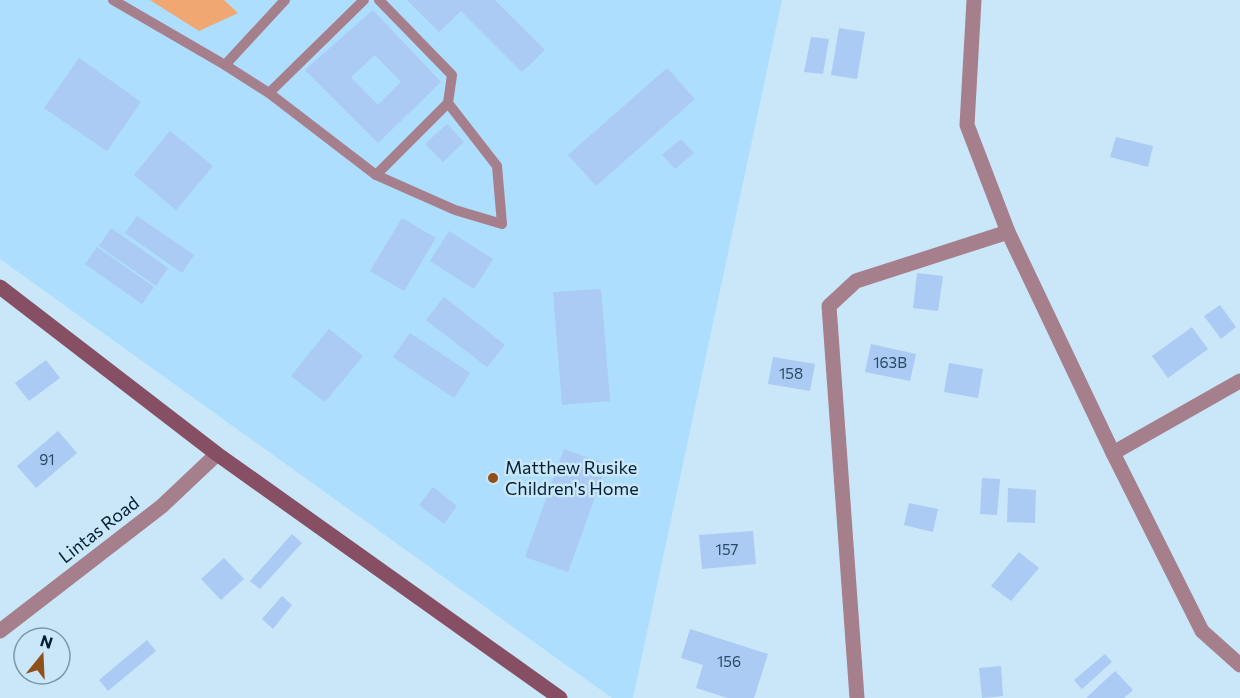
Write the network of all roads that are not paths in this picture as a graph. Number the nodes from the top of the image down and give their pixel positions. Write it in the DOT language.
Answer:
graph roads {
  1 [pos="113,0"];
  2 [pos="285,0"];
  3 [pos="364,0"];
  4 [pos="379,0"];
  5 [pos="974,0"];
  6 [pos="225,65"];
  7 [pos="269,93"];
  8 [pos="448,103"];
  9 [pos="376,175"];
  10 [pos="1008,232"];
  11 [pos="0,287"];
  12 [pos="1240,381"];
  13 [pos="1113,453"];
  14 [pos="217,454"];
  15 [pos="0,631"];
  16 [pos="1240,665"];
  17 [pos="560,698"];
  18 [pos="857,698"];
  1 -- 6 [label="lane"];
  2 -- 6 [label="lane"];
  3 -- 7 [label="lane"];
  4 -- 8 [label="lane"];
  5 -- 10 [label="street"];
  6 -- 7 [label="lane"];
  7 -- 9 [label="lane"];
  8 -- 9 [label="lane"];
  8 -- 9 [label="lane"];
  10 -- 13 [label="street"];
  10 -- 18 [label="street"];
  11 -- 14 [label="street"];
  12 -- 13 [label="street"];
  13 -- 16 [label="street"];
  14 -- 15 [label="street, Lintas Road"];
  14 -- 17 [label="street"];
}
